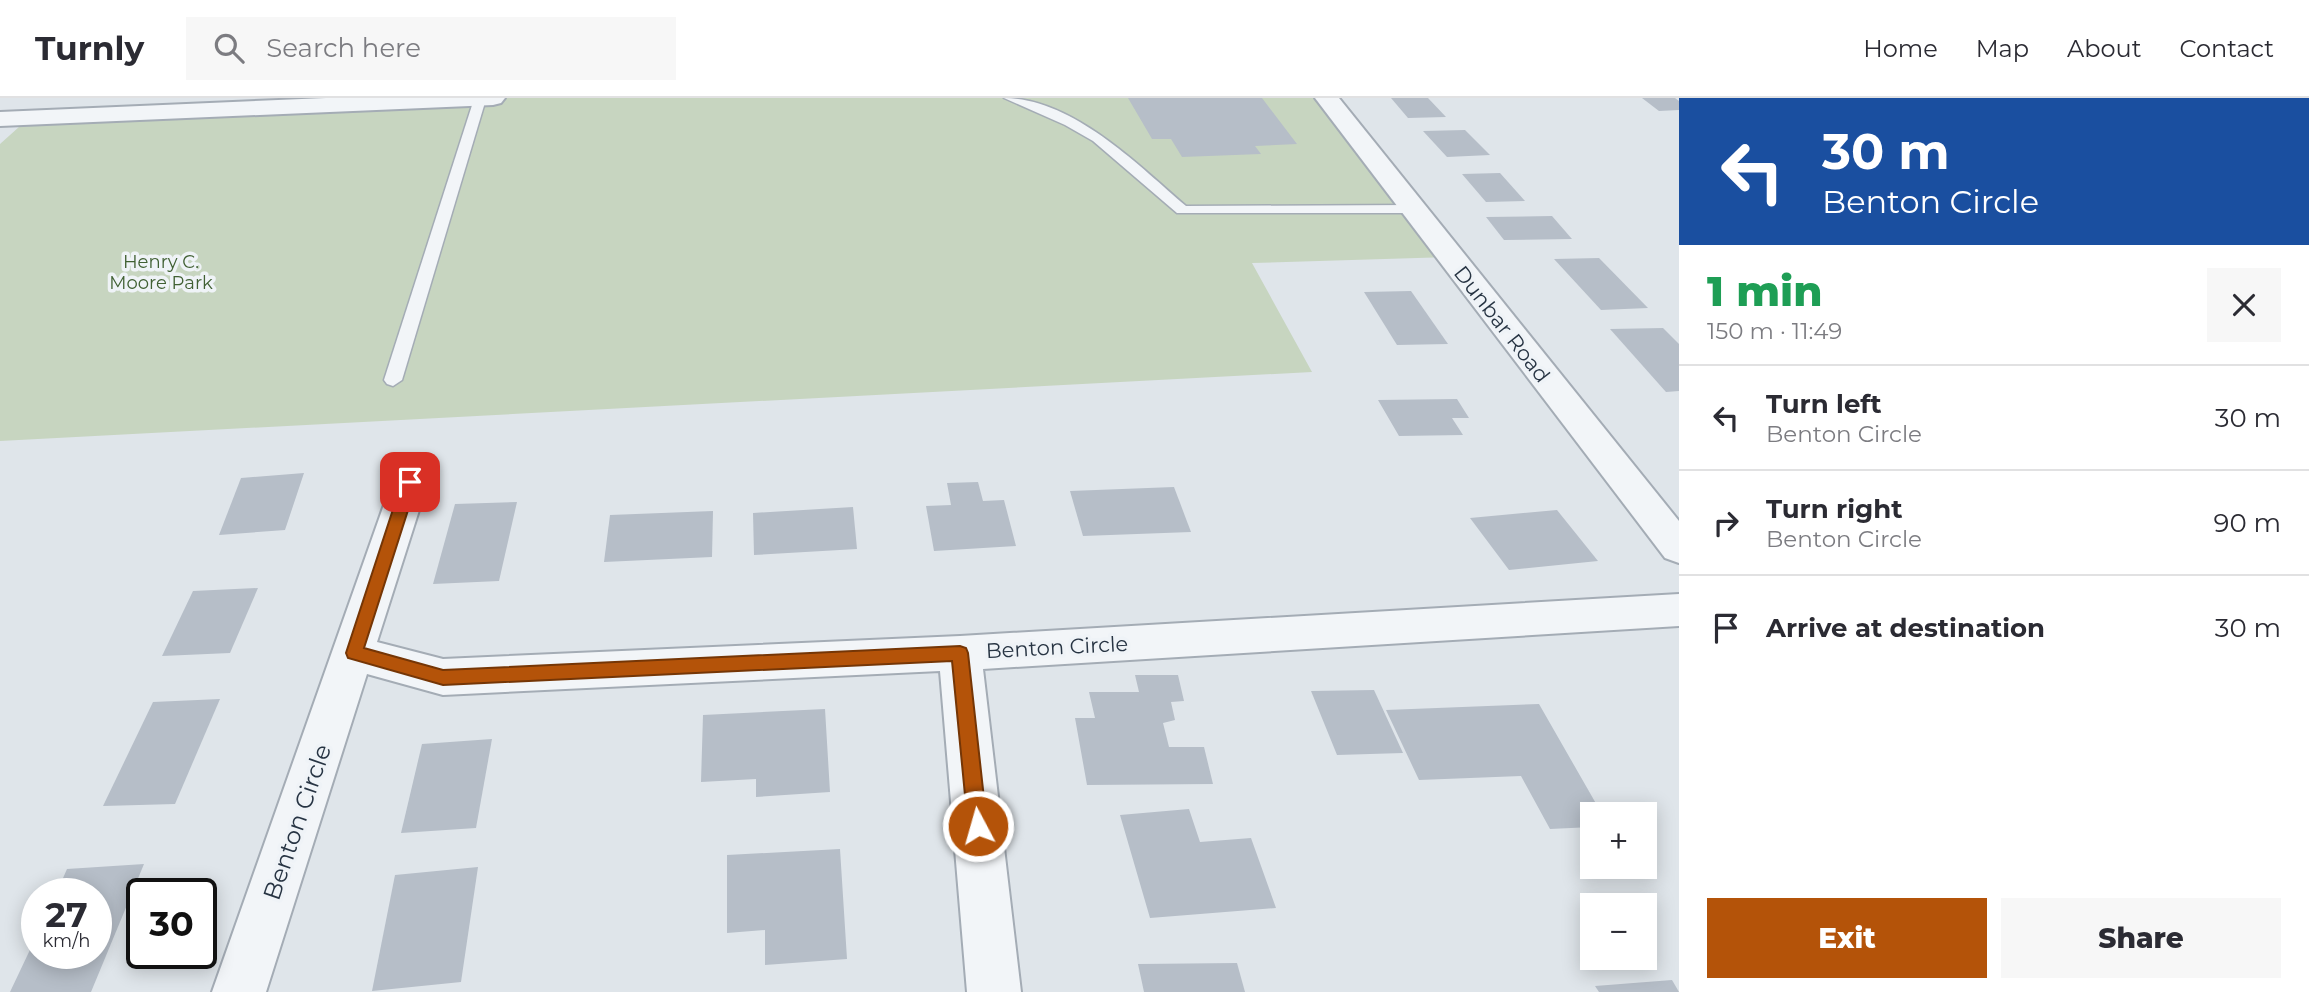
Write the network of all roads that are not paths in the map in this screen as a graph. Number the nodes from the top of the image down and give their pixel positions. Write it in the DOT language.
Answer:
graph roads {
  1 [pos="493,98"];
  2 [pos="1010,98"];
  3 [pos="1327,98"];
  4 [pos="480,99"];
  5 [pos="0,119"];
  6 [pos="1413,209"];
  7 [pos="393,380"];
  8 [pos="410,482"];
  9 [pos="1679,548"];
  10 [pos="1679,610"];
  11 [pos="354,653"];
  12 [pos="960,653"];
  13 [pos="239,992"];
  14 [pos="994,992"];
  1 -- 4 [label="street"];
  2 -- 6 [label="lane"];
  3 -- 6 [label="street, Dunbar Road"];
  4 -- 5 [label="street"];
  4 -- 7 [label="lane"];
  6 -- 9 [label="street, Dunbar Road"];
  8 -- 11 [label="street, Benton Circle"];
  10 -- 12 [label="street, Benton Circle"];
  11 -- 12 [label="street, Benton Circle"];
  11 -- 13 [label="street, Benton Circle"];
  12 -- 14 [label="street"];
}
